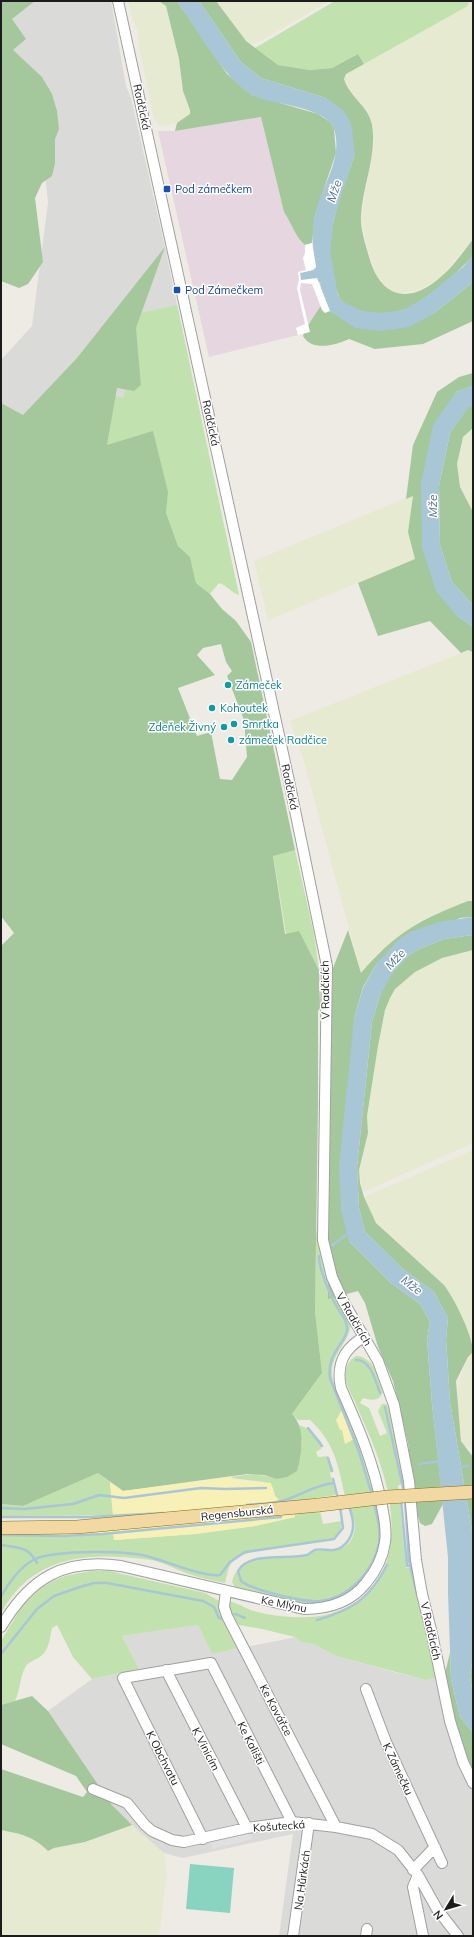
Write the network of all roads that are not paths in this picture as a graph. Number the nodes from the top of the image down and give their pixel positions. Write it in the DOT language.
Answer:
graph roads {
  1 [pos="118,1"];
  2 [pos="303,846"];
  3 [pos="364,1337"];
  4 [pos="473,1492"];
  5 [pos="1,1528"];
  6 [pos="226,1591"];
  7 [pos="1,1627"];
  8 [pos="166,1670"];
  9 [pos="366,1689"];
  10 [pos="473,1783"];
  11 [pos="93,1789"];
  12 [pos="292,1822"];
  13 [pos="309,1823"];
  14 [pos="336,1827"];
  15 [pos="246,1828"];
  16 [pos="203,1839"];
  17 [pos="435,1847"];
  18 [pos="442,1863"];
  19 [pos="416,1873"];
  20 [pos="293,1936"];
  21 [pos="423,1936"];
  22 [pos="458,1936"];
  1 -- 2 [label="street, Radčická"];
  2 -- 3 [label="street, V Radčicích"];
  3 -- 6 [label="street, Ke Mlýnu"];
  3 -- 10 [label="street, V Radčicích"];
  4 -- 5 [label="main road, Regensburská, bridge"];
  6 -- 7 [label="street, Ke Mlýnu"];
  6 -- 14 [label="street, Ke Kovářce"];
  8 -- 12 [label="street, Ke Kališti"];
  8 -- 15 [label="street, K Vinicím"];
  8 -- 16 [label="street, K Obchvatu"];
  9 -- 17 [label="street, K Zámečku"];
  11 -- 16 [label="street, Košutecká"];
  12 -- 13 [label="street, Košutecká"];
  12 -- 15 [label="street, Košutecká"];
  13 -- 14 [label="street, Košutecká"];
  13 -- 20 [label="street, Na Hůrkách"];
  14 -- 19 [label="street, Košutecká"];
  15 -- 16 [label="street, Košutecká"];
  17 -- 18 [label="street, K Zámečku"];
  17 -- 19 [label="street"];
  19 -- 21 [label="street"];
  19 -- 22 [label="street, Košutecká"];
}
